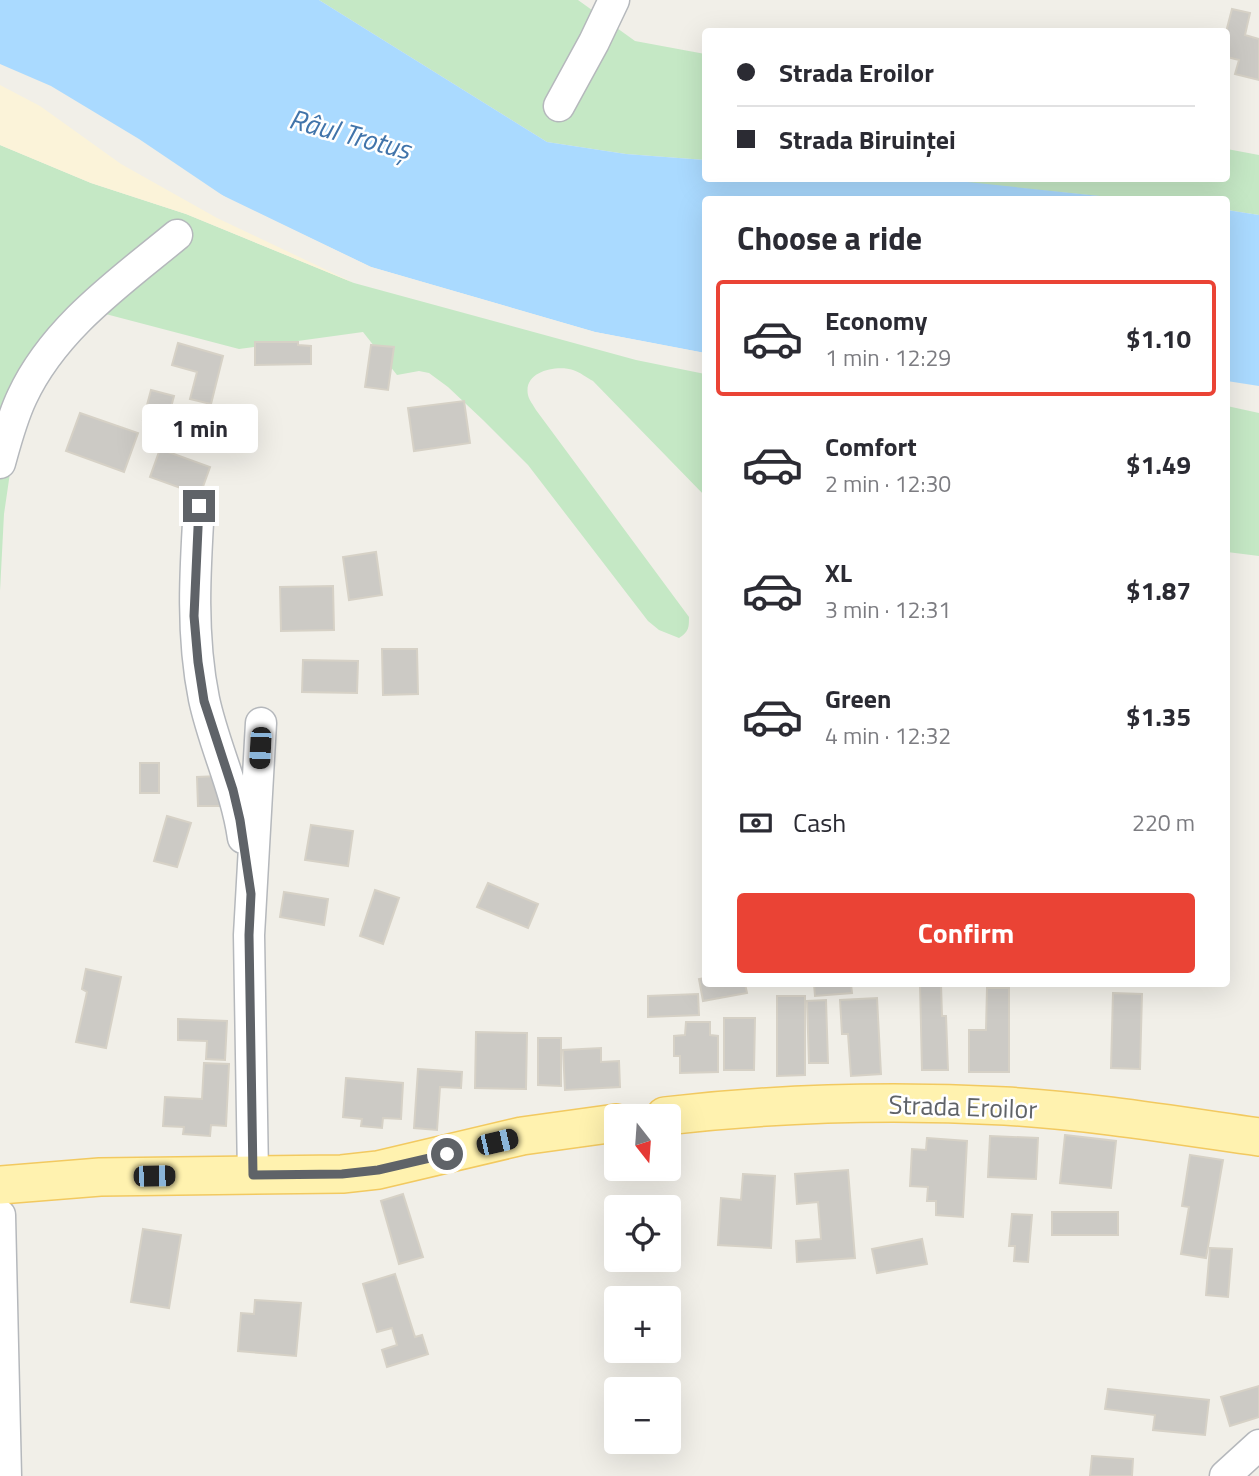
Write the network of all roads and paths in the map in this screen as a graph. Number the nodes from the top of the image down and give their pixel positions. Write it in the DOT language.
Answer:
graph roads {
  1 [pos="614,0"];
  2 [pos="559,106"];
  3 [pos="177,235"];
  4 [pos="0,463"];
  5 [pos="199,506"];
  6 [pos="261,723"];
  7 [pos="251,894"];
  8 [pos="681,1114"];
  9 [pos="604,1125"];
  10 [pos="1259,1137"];
  11 [pos="253,1175"];
  12 [pos="0,1185"];
  13 [pos="0,1215"];
  14 [pos="1259,1444"];
  15 [pos="6,1476"];
  16 [pos="1225,1476"];
  1 -- 2 [label="street"];
  3 -- 4 [label="street"];
  5 -- 7 [label="street"];
  6 -- 7 [label="street"];
  7 -- 11 [label="street"];
  8 -- 10 [label="main road, Strada Eroilor"];
  9 -- 11 [label="main road"];
  11 -- 12 [label="main road"];
  13 -- 15 [label="street"];
  14 -- 16 [label="street"];
}
